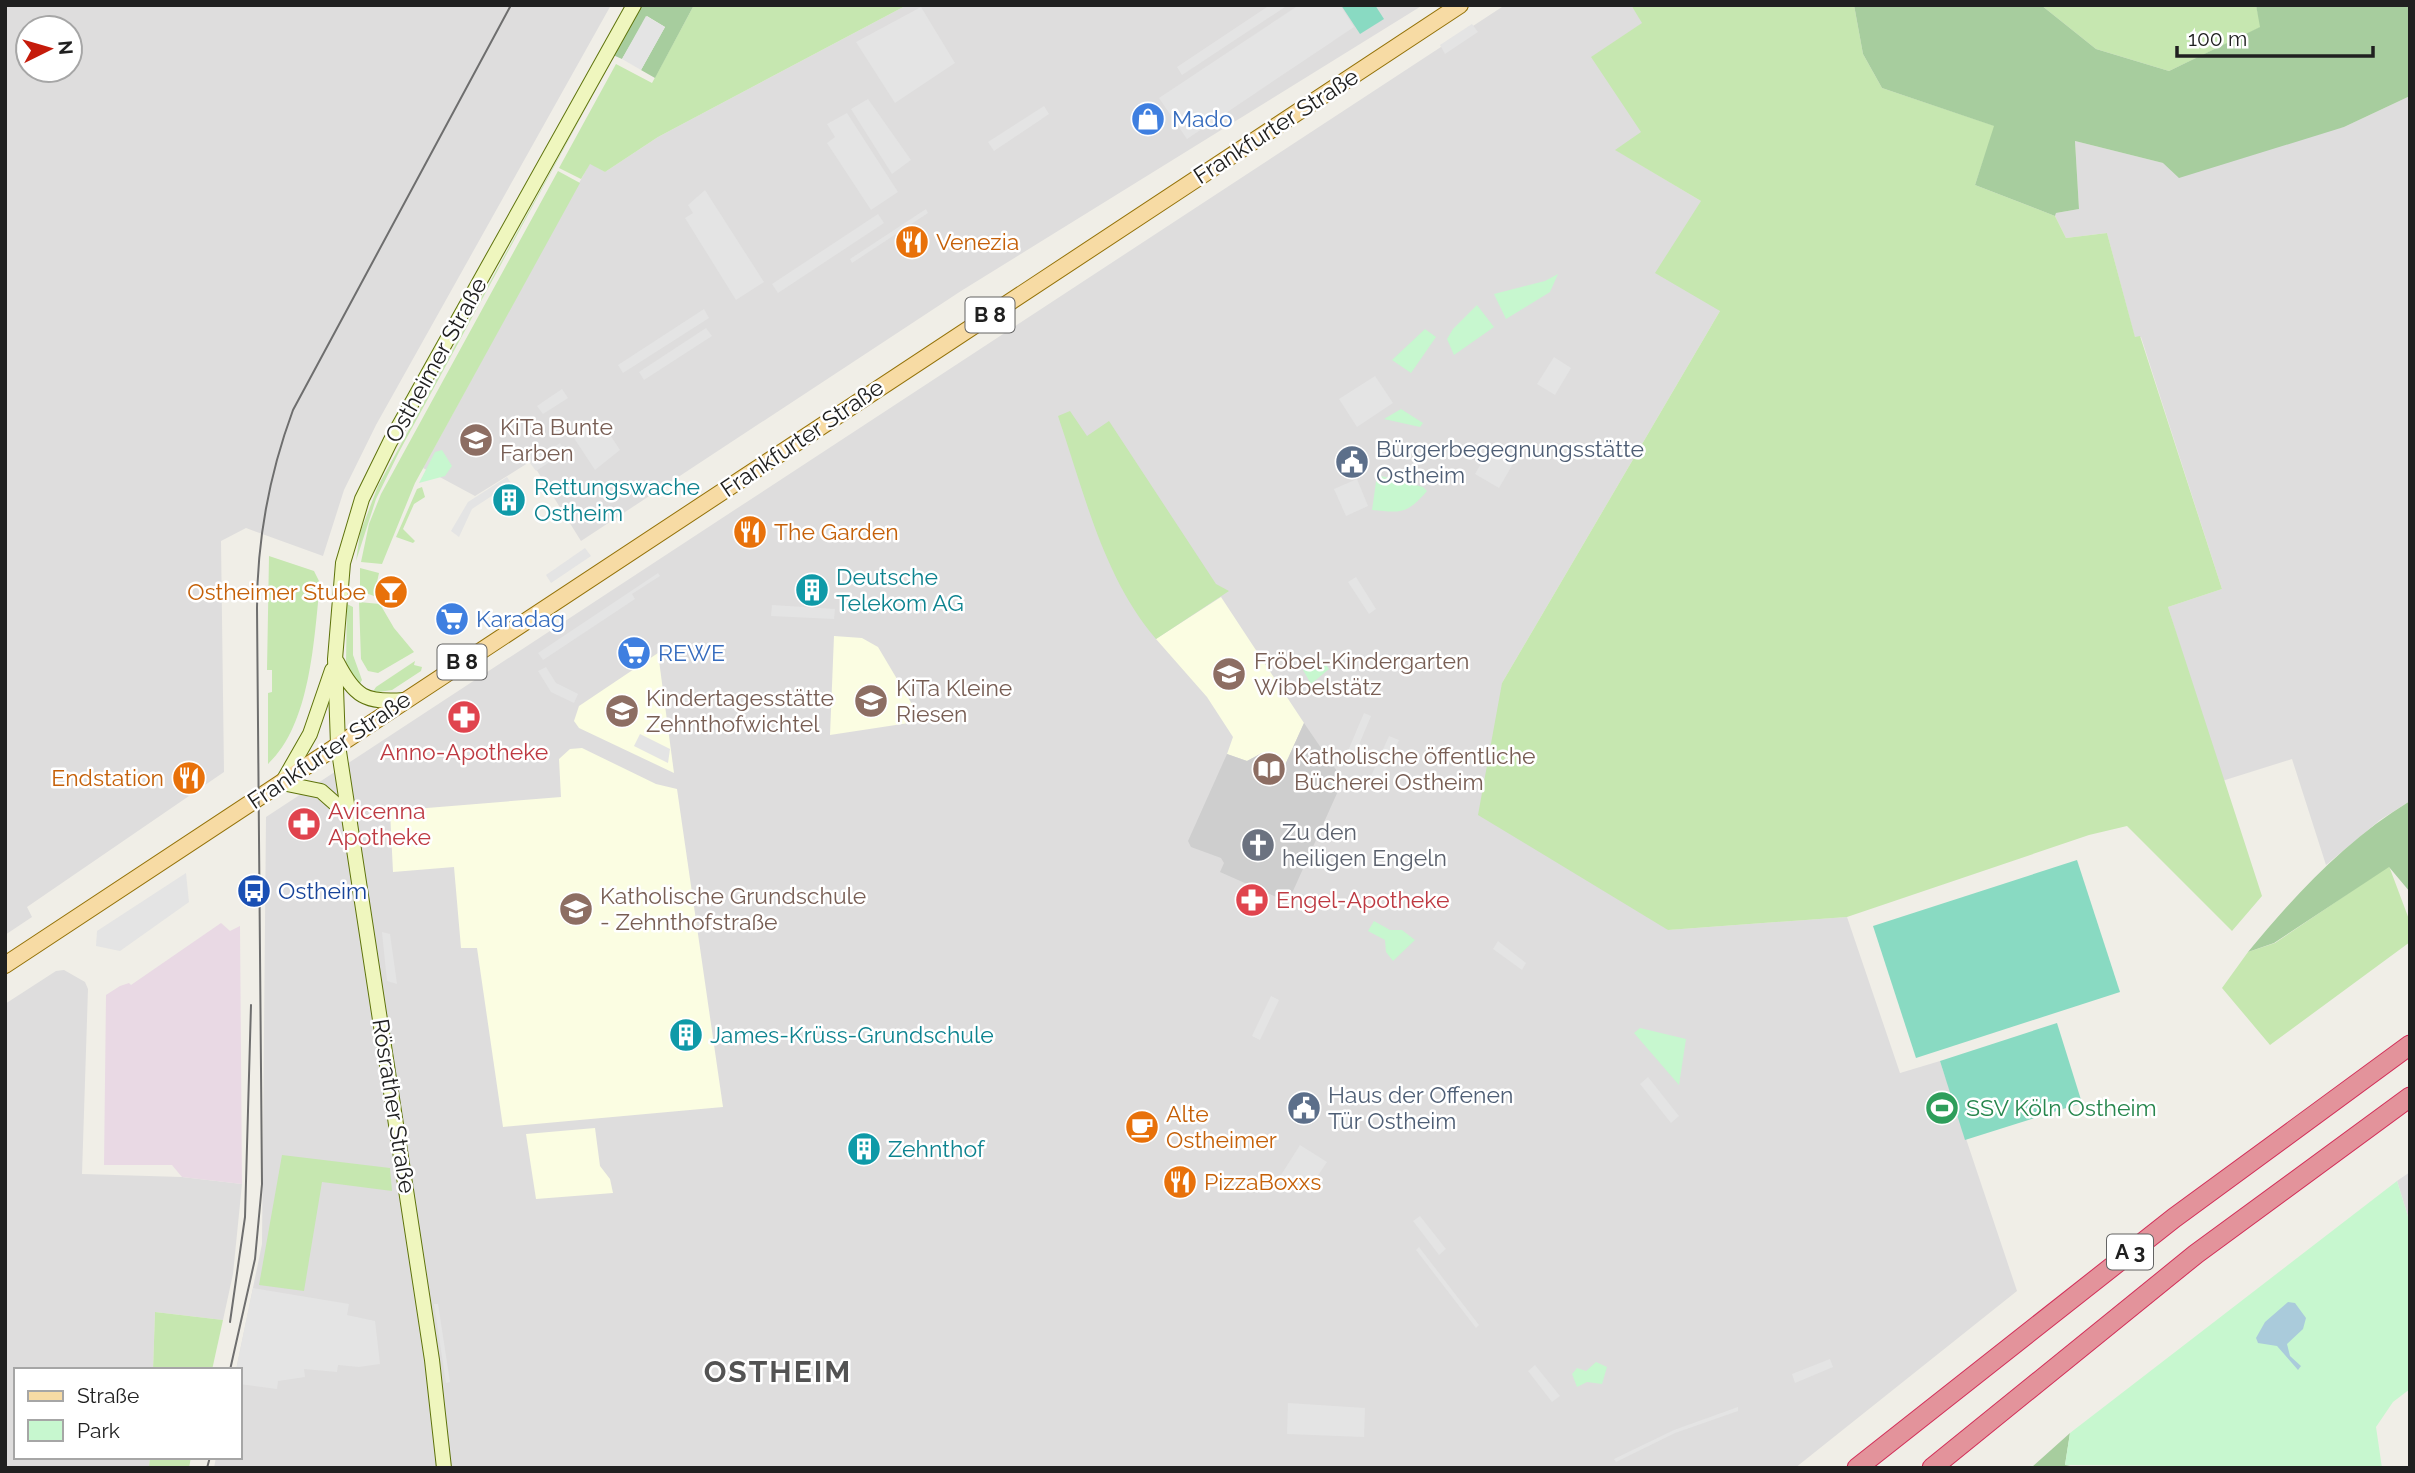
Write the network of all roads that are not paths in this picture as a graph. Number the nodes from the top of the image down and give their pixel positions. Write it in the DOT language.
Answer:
graph roads {
  1 [pos="634,5"];
  2 [pos="1460,5"];
  3 [pos="335,659"];
  4 [pos="404,700"];
  5 [pos="338,745"];
  6 [pos="282,783"];
  7 [pos="348,815"];
  8 [pos="5,964"];
  9 [pos="2410,1045"];
  10 [pos="2410,1097"];
  11 [pos="444,1468"];
  12 [pos="1857,1468"];
  13 [pos="1932,1468"];
  1 -- 3 [label="main road, Ostheimer Straße"];
  2 -- 4 [label="main road, Frankfurter Straße / B 8"];
  3 -- 4 [label="main road"];
  3 -- 5 [label="main road, Ostheimer Straße"];
  3 -- 6 [label="main road, B 8"];
  4 -- 5 [label="main road, Frankfurter Straße / B 8"];
  5 -- 6 [label="main road, Frankfurter Straße / B 8"];
  5 -- 7 [label="main road, Rösrather Straße"];
  6 -- 7 [label="main road"];
  6 -- 8 [label="main road, Frankfurter Straße / B 8"];
  7 -- 11 [label="main road, Rösrather Straße"];
  9 -- 12 [label="highway, A 3"];
  10 -- 13 [label="highway, A 3"];
}
